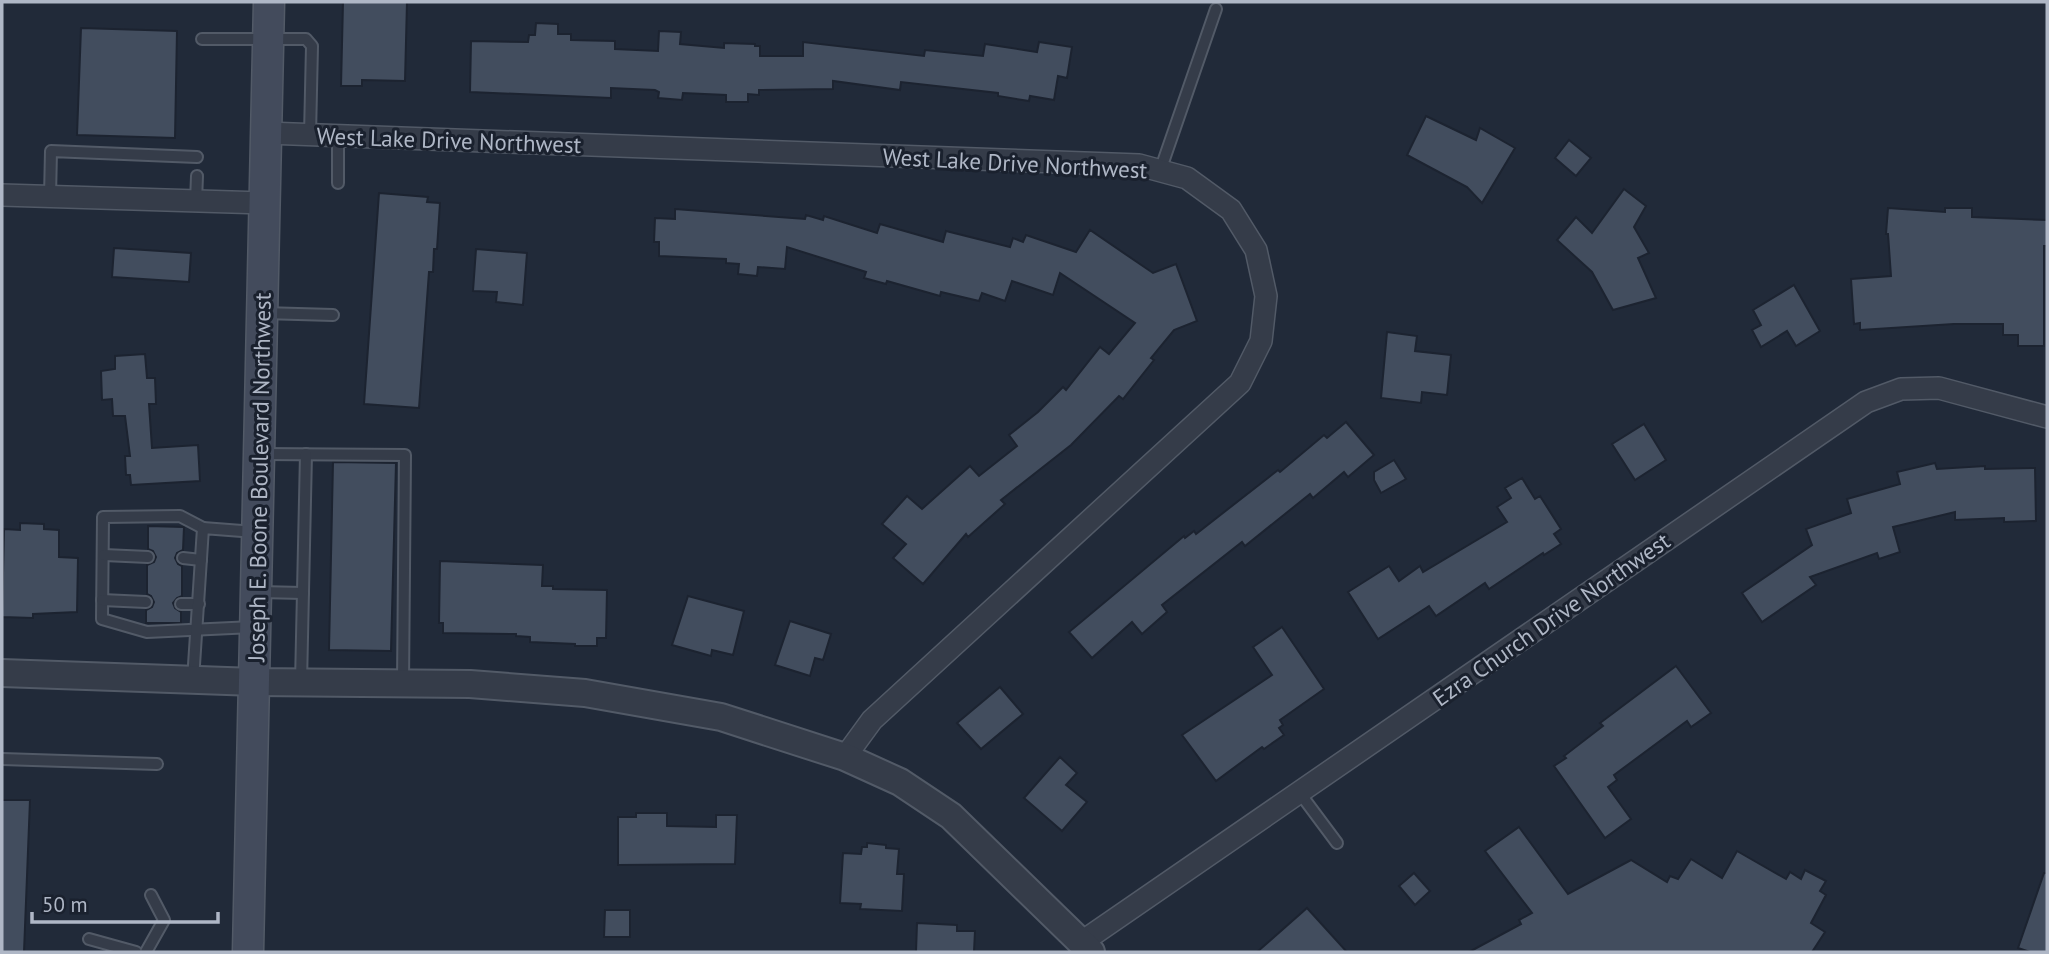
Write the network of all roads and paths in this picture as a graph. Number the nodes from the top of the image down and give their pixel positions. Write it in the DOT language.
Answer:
graph roads {
  1 [pos="269,2"];
  2 [pos="1216,9"];
  3 [pos="202,39"];
  4 [pos="268,39"];
  5 [pos="266,134"];
  6 [pos="310,135"];
  7 [pos="338,136"];
  8 [pos="197,157"];
  9 [pos="1160,171"];
  10 [pos="197,176"];
  11 [pos="338,183"];
  12 [pos="2,195"];
  13 [pos="50,197"];
  14 [pos="196,201"];
  15 [pos="265,203"];
  16 [pos="262,313"];
  17 [pos="333,315"];
  18 [pos="2047,417"];
  19 [pos="260,454"];
  20 [pos="306,454"];
  21 [pos="203,528"];
  22 [pos="258,532"];
  23 [pos="104,555"];
  24 [pos="148,557"];
  25 [pos="183,558"];
  26 [pos="201,560"];
  27 [pos="257,592"];
  28 [pos="303,593"];
  29 [pos="102,600"];
  30 [pos="146,602"];
  31 [pos="181,604"];
  32 [pos="199,604"];
  33 [pos="256,627"];
  34 [pos="197,630"];
  35 [pos="2,673"];
  36 [pos="193,680"];
  37 [pos="255,682"];
  38 [pos="301,683"];
  39 [pos="403,684"];
  40 [pos="845,757"];
  41 [pos="2,759"];
  42 [pos="157,764"];
  43 [pos="1299,792"];
  44 [pos="1337,843"];
  45 [pos="151,895"];
  46 [pos="89,939"];
  47 [pos="1086,947"];
  48 [pos="136,952"];
  49 [pos="146,952"];
  50 [pos="248,952"];
  1 -- 4 [label="main road, Joseph E. Boone Boulevard Northwest"];
  2 -- 9 [label="lane"];
  3 -- 4 [label="lane"];
  4 -- 5 [label="main road, Joseph E. Boone Boulevard Northwest"];
  4 -- 6 [label="lane"];
  5 -- 6 [label="street, West Lake Drive Northwest"];
  5 -- 15 [label="main road, Joseph E. Boone Boulevard Northwest"];
  6 -- 7 [label="street, West Lake Drive Northwest"];
  7 -- 9 [label="street, West Lake Drive Northwest"];
  7 -- 11 [label="lane"];
  8 -- 13 [label="lane"];
  9 -- 40 [label="street, West Lake Drive Northwest"];
  10 -- 14 [label="lane"];
  12 -- 13 [label="street"];
  13 -- 14 [label="street"];
  14 -- 15 [label="street"];
  15 -- 16 [label="main road, Joseph E. Boone Boulevard Northwest"];
  16 -- 17 [label="lane"];
  16 -- 19 [label="main road, Joseph E. Boone Boulevard Northwest"];
  18 -- 43 [label="street, Ezra Church Drive Northwest"];
  19 -- 20 [label="lane"];
  19 -- 22 [label="main road, Joseph E. Boone Boulevard Northwest"];
  20 -- 28 [label="lane"];
  20 -- 39 [label="lane"];
  21 -- 22 [label="lane"];
  21 -- 23 [label="lane"];
  21 -- 26 [label="lane"];
  22 -- 27 [label="main road, Joseph E. Boone Boulevard Northwest"];
  23 -- 24 [label="lane"];
  23 -- 29 [label="lane"];
  25 -- 26 [label="lane"];
  26 -- 32 [label="lane"];
  27 -- 28 [label="lane"];
  27 -- 33 [label="main road, Joseph E. Boone Boulevard Northwest"];
  28 -- 38 [label="lane"];
  29 -- 30 [label="lane"];
  29 -- 34 [label="lane"];
  31 -- 32 [label="lane"];
  32 -- 34 [label="lane"];
  33 -- 34 [label="lane"];
  33 -- 37 [label="main road, Joseph E. Boone Boulevard Northwest"];
  34 -- 36 [label="lane"];
  35 -- 36 [label="street"];
  36 -- 37 [label="street"];
  37 -- 38 [label="street"];
  37 -- 50 [label="main road, Joseph E. Boone Boulevard Northwest"];
  38 -- 39 [label="street"];
  39 -- 40 [label="street"];
  40 -- 47 [label="street"];
  41 -- 42 [label="lane"];
  43 -- 44 [label="lane"];
  43 -- 47 [label="street, Ezra Church Drive Northwest"];
  45 -- 49 [label="lane"];
  46 -- 48 [label="lane"];
}
